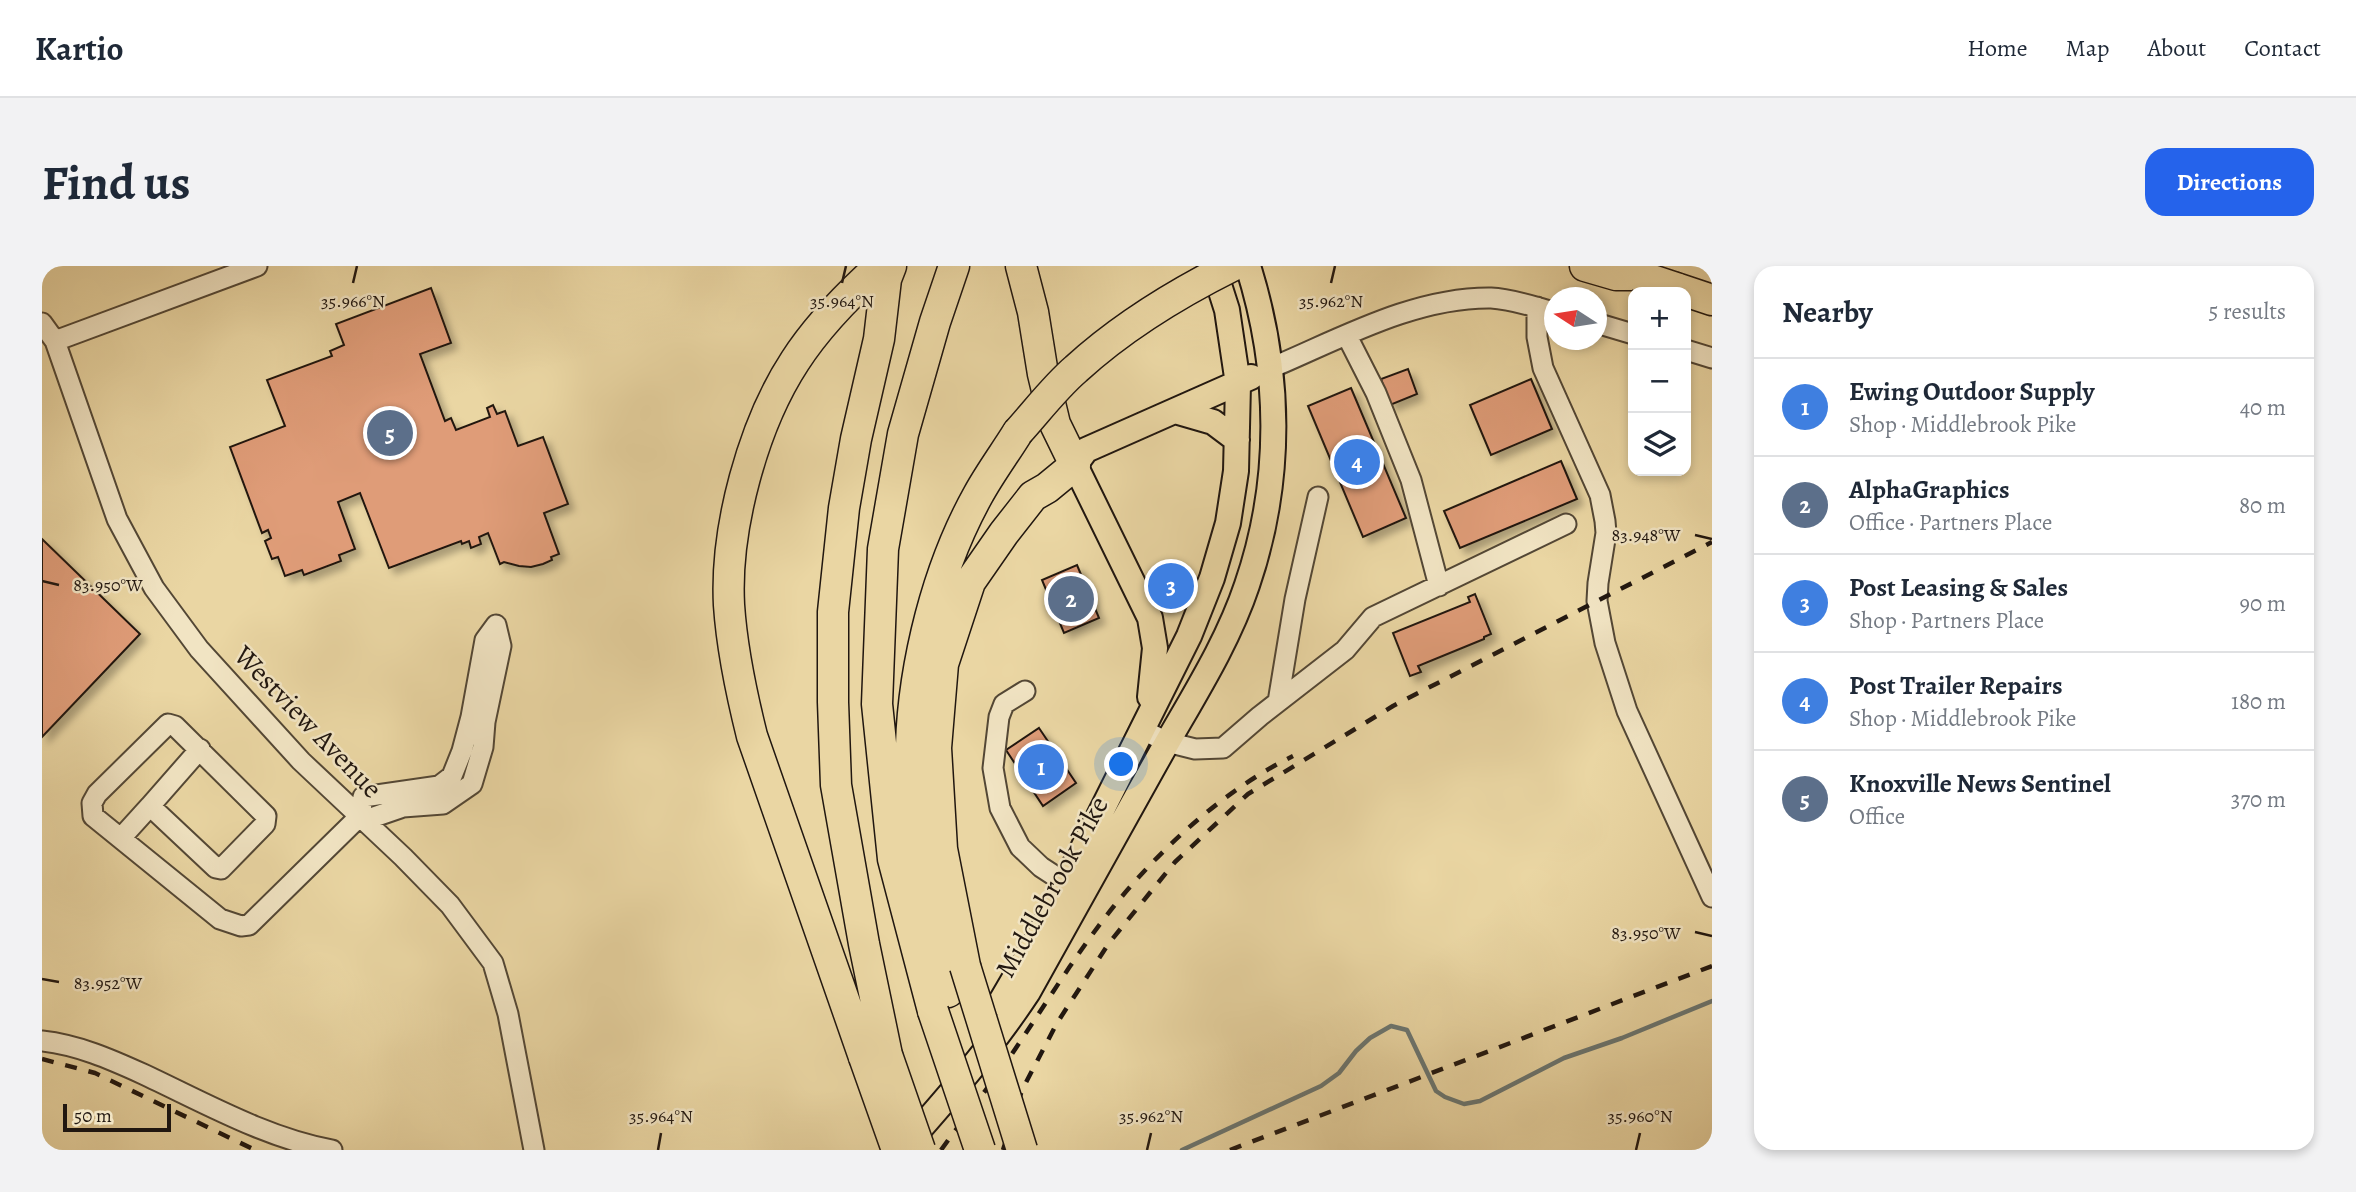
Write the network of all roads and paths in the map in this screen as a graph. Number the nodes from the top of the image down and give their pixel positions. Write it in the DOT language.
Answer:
graph roads {
  1 [pos="257,266"];
  2 [pos="880,266"];
  3 [pos="891,266"];
  4 [pos="907,266"];
  5 [pos="954,266"];
  6 [pos="1021,266"];
  7 [pos="1213,266"];
  8 [pos="1232,266"];
  9 [pos="1248,266"];
  10 [pos="1591,268"];
  11 [pos="1635,275"];
  12 [pos="1712,300"];
  13 [pos="1544,310"];
  14 [pos="1544,316"];
  15 [pos="42,323"];
  16 [pos="1607,326"];
  17 [pos="1628,332"];
  18 [pos="1347,336"];
  19 [pos="879,339"];
  20 [pos="55,341"];
  21 [pos="1691,352"];
  22 [pos="1712,358"];
  23 [pos="1270,368"];
  24 [pos="1238,384"];
  25 [pos="1175,411"];
  26 [pos="1237,440"];
  27 [pos="1075,465"];
  28 [pos="1318,497"];
  29 [pos="1566,524"];
  30 [pos="1438,586"];
  31 [pos="1189,636"];
  32 [pos="1025,691"];
  33 [pos="1278,702"];
  34 [pos="1144,722"];
  35 [pos="1167,742"];
  36 [pos="200,750"];
  37 [pos="150,806"];
  38 [pos="360,816"];
  39 [pos="121,838"];
  40 [pos="1074,887"];
  41 [pos="1712,897"];
  42 [pos="942,1011"];
  43 [pos="42,1041"];
  44 [pos="876,1056"];
  45 [pos="332,1150"];
  46 [pos="534,1150"];
  47 [pos="875,1150"];
  48 [pos="899,1150"];
  49 [pos="920,1150"];
  50 [pos="980,1150"];
  51 [pos="987,1150"];
  52 [pos="1022,1150"];
  1 -- 20 [label="street"];
  2 -- 44 [label="highway"];
  3 -- 19 [label="highway"];
  4 -- 19 [label="highway"];
  5 -- 42 [label="highway"];
  6 -- 27 [label="highway"];
  7 -- 24 [label="main road, Middlebrook Pike"];
  8 -- 42 [label="highway, bridge"];
  9 -- 23 [label="main road, Middlebrook Pike"];
  10 -- 11 [label="highway"];
  11 -- 12 [label="highway, bridge"];
  13 -- 18 [label="street"];
  14 -- 41 [label="street"];
  15 -- 20 [label="street, Westview Avenue"];
  16 -- 17 [label="street"];
  18 -- 23 [label="street"];
  18 -- 30 [label="street"];
  19 -- 44 [label="highway"];
  20 -- 38 [label="street, Westview Avenue"];
  21 -- 22 [label="street"];
  23 -- 24 [label="main road"];
  23 -- 35 [label="main road, Middlebrook Pike"];
  24 -- 25 [label="main road"];
  24 -- 26 [label="main road, Middlebrook Pike"];
  25 -- 26 [label="main road"];
  25 -- 27 [label="main road"];
  26 -- 31 [label="main road, Middlebrook Pike"];
  27 -- 34 [label="main road"];
  27 -- 52 [label="highway, bridge"];
  28 -- 33 [label="street"];
  29 -- 30 [label="street"];
  30 -- 33 [label="street"];
  31 -- 34 [label="main road, Middlebrook Pike"];
  31 -- 35 [label="main road"];
  32 -- 40 [label="street"];
  33 -- 35 [label="street"];
  34 -- 35 [label="street"];
  34 -- 40 [label="main road, Middlebrook Pike"];
  35 -- 40 [label="main road, Middlebrook Pike"];
  36 -- 37 [label="street"];
  36 -- 37 [label="street"];
  36 -- 39 [label="street"];
  37 -- 39 [label="street"];
  38 -- 38 [label="street"];
  38 -- 39 [label="street"];
  38 -- 46 [label="street, Westview Avenue"];
  40 -- 47 [label="main road, Middlebrook Pike"];
  40 -- 48 [label="main road, Middlebrook Pike"];
  42 -- 50 [label="highway, bridge"];
  42 -- 51 [label="highway"];
  43 -- 45 [label="street"];
  44 -- 48 [label="highway, bridge"];
  44 -- 49 [label="highway, bridge"];
}
